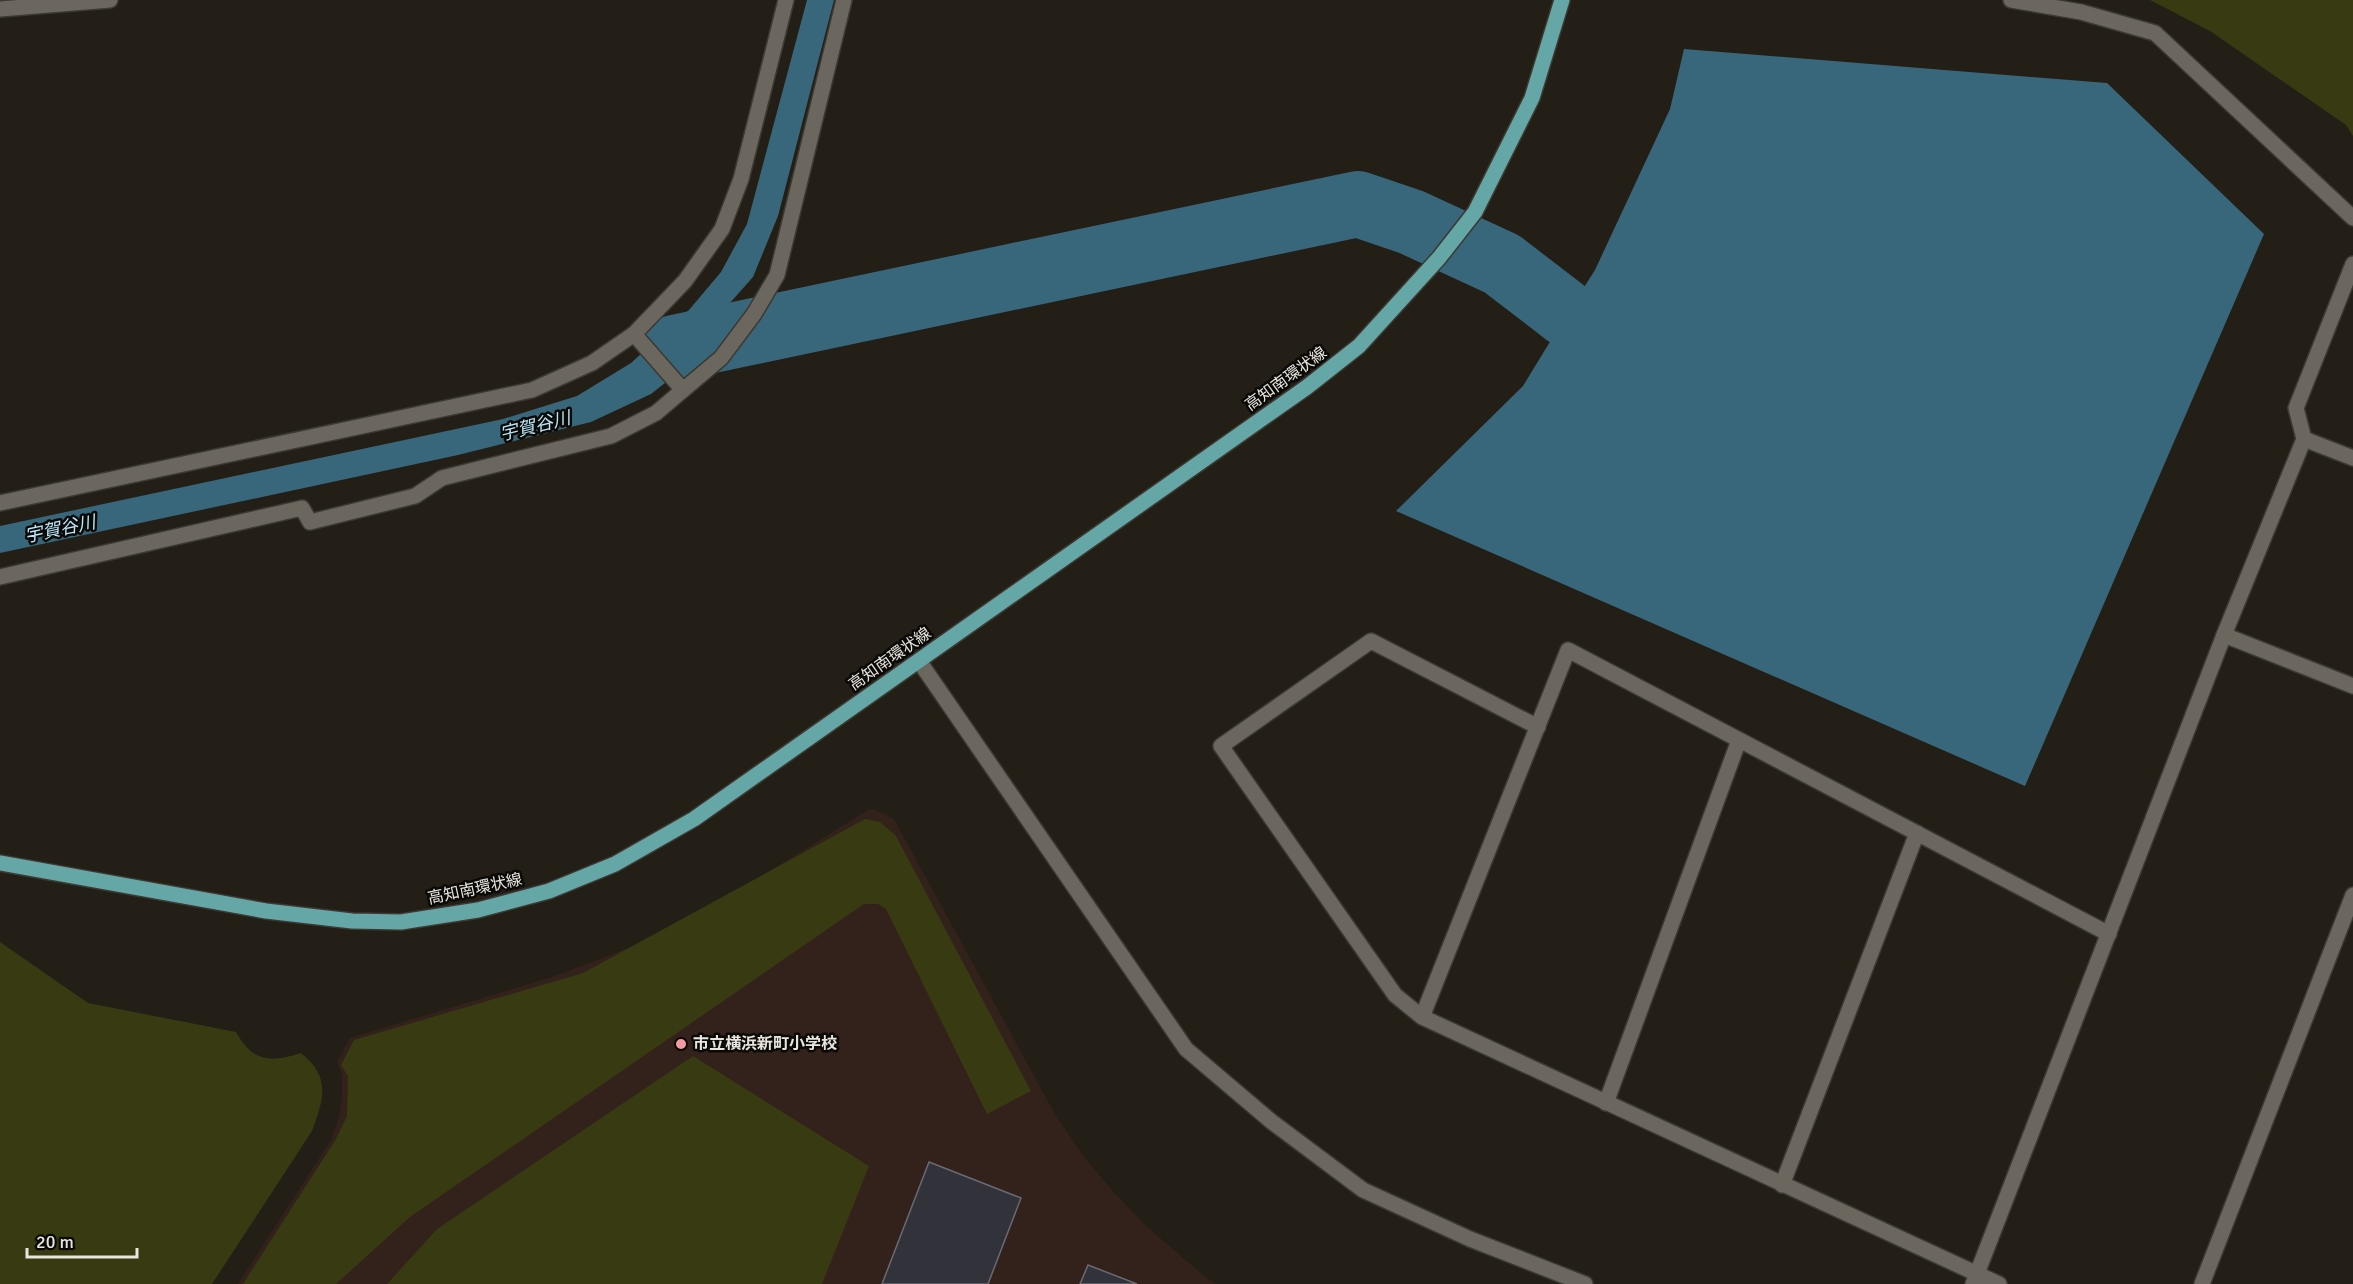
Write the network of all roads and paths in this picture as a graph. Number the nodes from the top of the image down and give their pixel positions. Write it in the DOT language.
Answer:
graph roads {
  1 [pos="110,0"];
  2 [pos="786,0"];
  3 [pos="844,0"];
  4 [pos="1562,0"];
  5 [pos="2011,0"];
  6 [pos="0,9"];
  7 [pos="2353,218"];
  8 [pos="2353,264"];
  9 [pos="639,340"];
  10 [pos="679,386"];
  11 [pos="2304,439"];
  12 [pos="2353,458"];
  13 [pos="0,503"];
  14 [pos="0,577"];
  15 [pos="2224,635"];
  16 [pos="919,661"];
  17 [pos="2353,686"];
  18 [pos="1538,727"];
  19 [pos="1739,740"];
  20 [pos="1917,833"];
  21 [pos="0,863"];
  22 [pos="2353,894"];
  23 [pos="2109,934"];
  24 [pos="1422,1017"];
  25 [pos="1606,1103"];
  26 [pos="1782,1185"];
  27 [pos="1975,1280"];
  28 [pos="1585,1284"];
  29 [pos="1999,1284"];
  30 [pos="2202,1284"];
  1 -- 6 [label="street"];
  2 -- 9 [label="street"];
  3 -- 10 [label="street"];
  4 -- 16 [label="main road, 高知南環状線"];
  5 -- 7 [label="street"];
  8 -- 11 [label="street"];
  9 -- 10 [label="street"];
  9 -- 13 [label="street"];
  10 -- 14 [label="street"];
  11 -- 12 [label="street"];
  11 -- 15 [label="street"];
  15 -- 17 [label="street"];
  15 -- 23 [label="street"];
  16 -- 21 [label="main road, 高知南環状線"];
  16 -- 28 [label="street"];
  18 -- 19 [label="street"];
  18 -- 24 [label="street"];
  18 -- 24 [label="street"];
  19 -- 20 [label="street"];
  19 -- 25 [label="street"];
  20 -- 23 [label="street"];
  20 -- 26 [label="street"];
  22 -- 30 [label="street"];
  23 -- 27 [label="street"];
  24 -- 25 [label="street"];
  25 -- 26 [label="street"];
  26 -- 27 [label="street"];
  27 -- 29 [label="street"];
}
